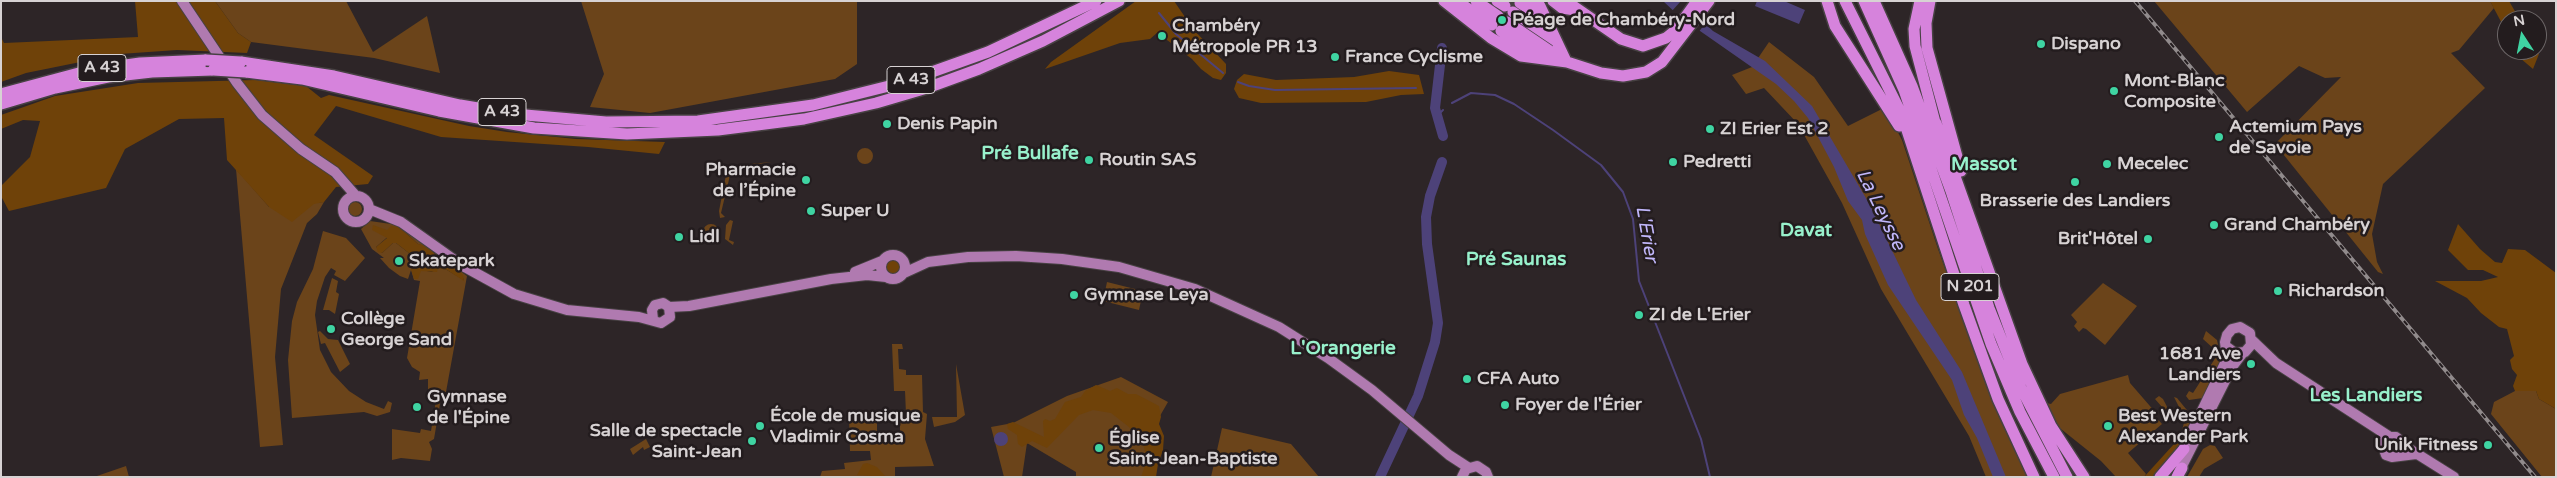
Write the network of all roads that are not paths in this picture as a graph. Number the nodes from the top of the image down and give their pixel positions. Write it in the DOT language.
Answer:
graph roads {
  1 [pos="182,1"];
  2 [pos="1087,1"];
  3 [pos="1096,1"];
  4 [pos="1119,1"];
  5 [pos="1444,1"];
  6 [pos="1451,1"];
  7 [pos="1457,1"];
  8 [pos="1464,1"];
  9 [pos="1470,1"];
  10 [pos="1476,1"];
  11 [pos="1483,1"];
  12 [pos="1490,1"];
  13 [pos="1532,1"];
  14 [pos="1553,1"];
  15 [pos="1560,1"];
  16 [pos="1697,1"];
  17 [pos="1709,1"];
  18 [pos="1827,1"];
  19 [pos="1845,1"];
  20 [pos="1864,1"];
  21 [pos="1874,1"];
  22 [pos="1920,1"];
  23 [pos="1930,1"];
  24 [pos="1575,5"];
  25 [pos="1504,17"];
  26 [pos="1047,25"];
  27 [pos="1679,33"];
  28 [pos="1551,46"];
  29 [pos="1,94"];
  30 [pos="1,104"];
  31 [pos="1936,123"];
  32 [pos="1951,190"];
  33 [pos="1928,194"];
  34 [pos="351,197"];
  35 [pos="368,213"];
  36 [pos="1984,255"];
  37 [pos="902,258"];
  38 [pos="882,261"];
  39 [pos="928,262"];
  40 [pos="904,273"];
  41 [pos="886,277"];
  42 [pos="832,279"];
  43 [pos="670,311"];
  44 [pos="652,314"];
  45 [pos="2252,340"];
  46 [pos="2227,347"];
  47 [pos="1981,350"];
  48 [pos="2243,353"];
  49 [pos="2276,363"];
  50 [pos="2371,426"];
  51 [pos="2390,437"];
  52 [pos="2403,446"];
  53 [pos="2184,449"];
  54 [pos="2383,450"];
  55 [pos="2416,454"];
  56 [pos="1449,455"];
  57 [pos="2398,456"];
  58 [pos="1469,468"];
  59 [pos="2178,474"];
  60 [pos="1461,477"];
  61 [pos="1488,477"];
  62 [pos="2034,477"];
  63 [pos="2048,477"];
  64 [pos="2054,477"];
  65 [pos="2067,477"];
  66 [pos="2084,477"];
  67 [pos="2160,477"];
  68 [pos="2167,477"];
  69 [pos="2454,477"];
  1 -- 34 [label="main road"];
  2 -- 26 [label="highway, A 43"];
  3 -- 26 [label="highway"];
  4 -- 30 [label="highway, A 43, bridge"];
  5 -- 25 [label="highway"];
  5 -- 28 [label="highway"];
  6 -- 25 [label="highway"];
  7 -- 25 [label="highway"];
  8 -- 25 [label="highway"];
  9 -- 25 [label="highway"];
  10 -- 25 [label="highway"];
  11 -- 25 [label="highway"];
  12 -- 25 [label="highway"];
  13 -- 28 [label="highway"];
  14 -- 24 [label="highway"];
  15 -- 24 [label="highway"];
  16 -- 27 [label="highway"];
  17 -- 27 [label="highway"];
  18 -- 33 [label="highway"];
  19 -- 33 [label="highway"];
  20 -- 64 [label="highway, N 201"];
  21 -- 32 [label="highway, N 201"];
  22 -- 31 [label="highway"];
  23 -- 36 [label="highway"];
  24 -- 27 [label="highway"];
  25 -- 28 [label="highway"];
  25 -- 28 [label="highway"];
  25 -- 28 [label="highway"];
  25 -- 28 [label="highway"];
  26 -- 29 [label="highway, A 43, bridge"];
  27 -- 28 [label="highway"];
  31 -- 32 [label="highway"];
  31 -- 36 [label="highway"];
  32 -- 65 [label="highway, N 201"];
  33 -- 47 [label="highway"];
  34 -- 35 [label="main road"];
  34 -- 35 [label="main road"];
  35 -- 44 [label="main road"];
  36 -- 66 [label="highway"];
  37 -- 38 [label="main road"];
  37 -- 39 [label="main road"];
  37 -- 40 [label="main road"];
  38 -- 41 [label="main road"];
  38 -- 42 [label="main road"];
  39 -- 40 [label="main road"];
  39 -- 56 [label="main road"];
  40 -- 41 [label="main road"];
  41 -- 42 [label="main road"];
  42 -- 43 [label="main road"];
  43 -- 44 [label="main road"];
  43 -- 44 [label="main road"];
  45 -- 46 [label="main road"];
  45 -- 48 [label="main road"];
  45 -- 49 [label="main road"];
  46 -- 48 [label="main road"];
  46 -- 53 [label="main road"];
  47 -- 62 [label="highway"];
  47 -- 63 [label="highway"];
  48 -- 49 [label="main road"];
  48 -- 59 [label="main road"];
  49 -- 50 [label="main road"];
  50 -- 51 [label="main road"];
  50 -- 54 [label="main road"];
  51 -- 52 [label="main road"];
  51 -- 54 [label="main road"];
  52 -- 55 [label="main road"];
  52 -- 57 [label="main road"];
  53 -- 67 [label="highway"];
  53 -- 68 [label="main road"];
  54 -- 57 [label="main road"];
  55 -- 57 [label="main road"];
  55 -- 69 [label="main road"];
  56 -- 58 [label="main road"];
  56 -- 60 [label="main road"];
  58 -- 60 [label="main road"];
  58 -- 61 [label="main road"];
}
